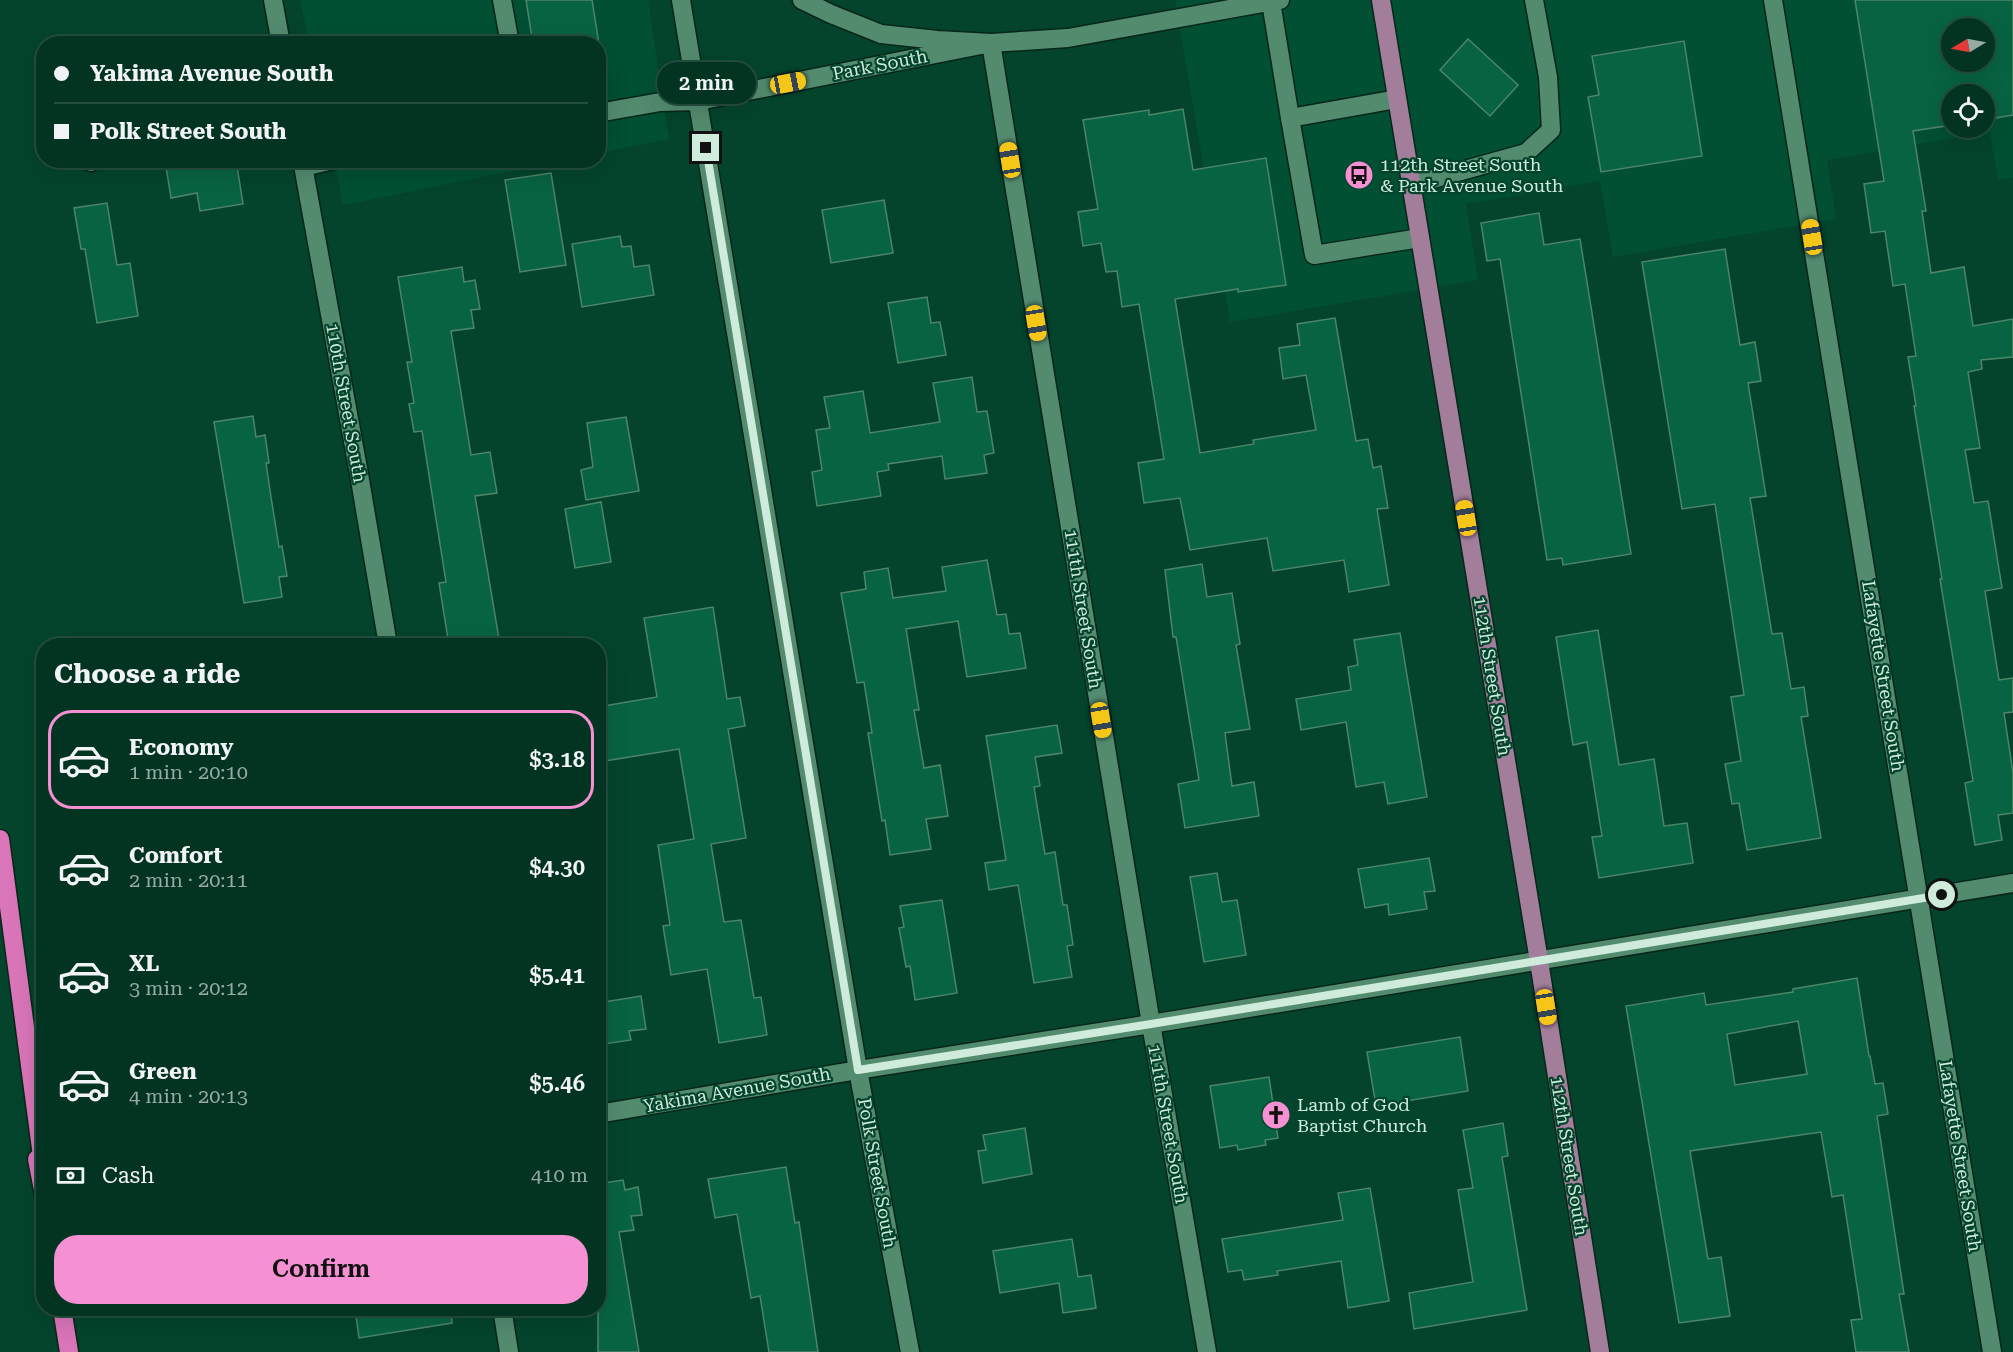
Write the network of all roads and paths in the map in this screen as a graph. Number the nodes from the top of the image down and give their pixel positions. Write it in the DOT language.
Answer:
graph roads {
  1 [pos="273,0"];
  2 [pos="502,0"];
  3 [pos="681,0"];
  4 [pos="802,0"];
  5 [pos="1381,0"];
  6 [pos="1534,0"];
  7 [pos="1773,0"];
  8 [pos="1275,1"];
  9 [pos="280,36"];
  10 [pos="509,36"];
  11 [pos="991,43"];
  12 [pos="1397,99"];
  13 [pos="698,101"];
  14 [pos="606,112"];
  15 [pos="1290,118"];
  16 [pos="303,168"];
  17 [pos="1411,185"];
  18 [pos="1420,238"];
  19 [pos="387,638"];
  20 [pos="0,839"];
  21 [pos="2013,884"];
  22 [pos="1919,899"];
  23 [pos="0,935"];
  24 [pos="1539,961"];
  25 [pos="1151,1024"];
  26 [pos="858,1070"];
  27 [pos="36,1111"];
  28 [pos="606,1113"];
  29 [pos="36,1148"];
  30 [pos="63,1316"];
  31 [pos="503,1316"];
  32 [pos="69,1352"];
  33 [pos="509,1352"];
  34 [pos="910,1352"];
  35 [pos="1207,1352"];
  36 [pos="1600,1352"];
  37 [pos="1992,1352"];
  1 -- 9 [label="street"];
  2 -- 10 [label="street"];
  3 -- 13 [label="street, Polk Street South"];
  4 -- 11 [label="street"];
  5 -- 12 [label="main road, 112th Street South"];
  6 -- 17 [label="street"];
  7 -- 22 [label="street, Lafayette Street South"];
  8 -- 11 [label="street"];
  8 -- 15 [label="street"];
  11 -- 13 [label="street, Park South"];
  11 -- 25 [label="street, 111th Street South"];
  12 -- 15 [label="street"];
  12 -- 17 [label="main road, 112th Street South"];
  13 -- 14 [label="street, Park South"];
  13 -- 26 [label="street, Polk Street South"];
  15 -- 18 [label="street"];
  16 -- 19 [label="street, 110th Street South"];
  17 -- 18 [label="main road, 112th Street South"];
  18 -- 24 [label="main road, 112th Street South"];
  20 -- 27 [label="highway"];
  21 -- 22 [label="street, Yakima Avenue South"];
  22 -- 24 [label="street, Yakima Avenue South"];
  22 -- 37 [label="street, Lafayette Street South"];
  23 -- 29 [label="highway"];
  24 -- 25 [label="street, Yakima Avenue South"];
  24 -- 36 [label="main road, 112th Street South"];
  25 -- 26 [label="street, Yakima Avenue South"];
  25 -- 35 [label="street, 111th Street South"];
  26 -- 28 [label="street, Yakima Avenue South"];
  26 -- 34 [label="street, Polk Street South"];
  30 -- 32 [label="highway"];
  31 -- 33 [label="street"];
}
